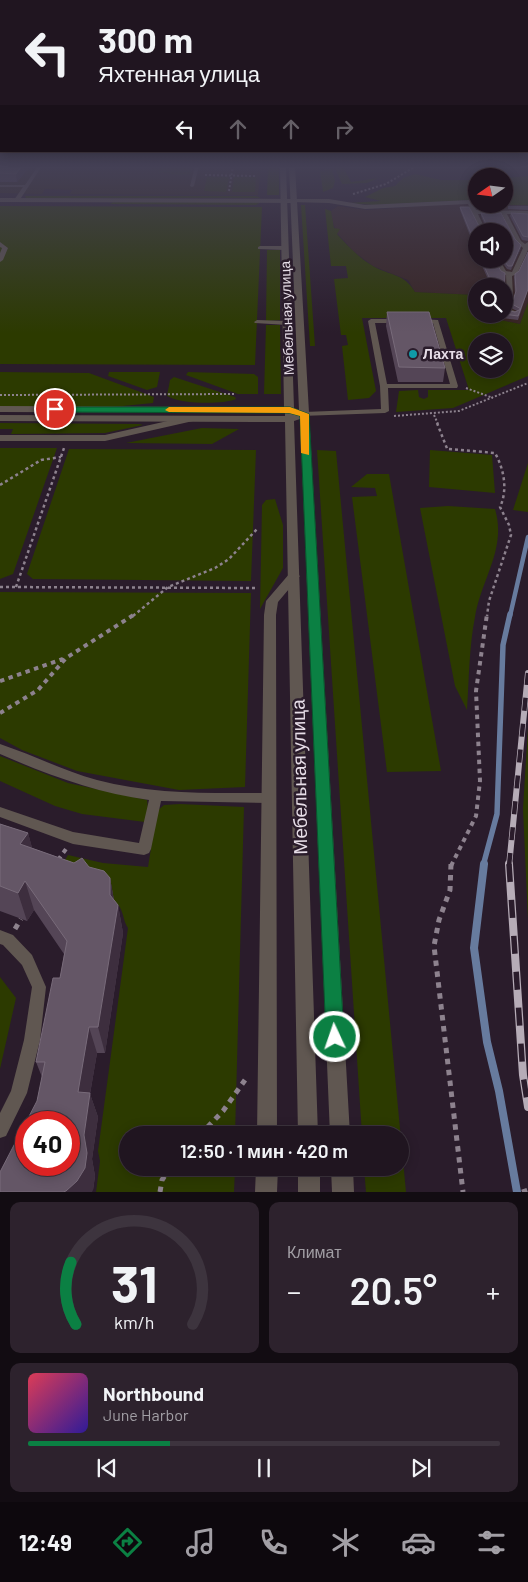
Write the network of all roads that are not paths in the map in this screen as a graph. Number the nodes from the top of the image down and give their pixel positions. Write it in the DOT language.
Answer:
graph roads {
  1 [pos="284,222"];
  2 [pos="293,222"];
  3 [pos="508,222"];
  4 [pos="0,244"];
  5 [pos="527,246"];
  6 [pos="260,248"];
  7 [pos="285,248"];
  8 [pos="0,260"];
  9 [pos="501,268"];
  10 [pos="509,274"];
  11 [pos="515,312"];
  12 [pos="257,322"];
  13 [pos="287,323"];
  14 [pos="384,386"];
  15 [pos="0,409"];
  16 [pos="295,414"];
  17 [pos="0,418"];
  18 [pos="190,419"];
  19 [pos="0,438"];
  20 [pos="294,576"];
  21 [pos="0,749"];
  22 [pos="156,795"];
  23 [pos="269,798"];
  24 [pos="0,812"];
  25 [pos="0,937"];
  26 [pos="267,1126"];
  27 [pos="308,1126"];
  28 [pos="339,1126"];
  29 [pos="0,1130"];
  30 [pos="267,1176"];
  31 [pos="309,1176"];
  32 [pos="342,1176"];
  33 [pos="266,1192"];
  34 [pos="310,1192"];
  35 [pos="343,1192"];
  1 -- 7 [label="street, Мебельная улица"];
  2 -- 16 [label="street, Мебельная улица"];
  3 -- 5 [label="lane"];
  4 -- 8 [label="lane"];
  5 -- 10 [label="lane"];
  6 -- 7 [label="lane"];
  7 -- 13 [label="street, Мебельная улица"];
  9 -- 10 [label="lane"];
  10 -- 11 [label="lane"];
  12 -- 13 [label="lane"];
  13 -- 16 [label="street, Мебельная улица"];
  14 -- 14 [label="lane"];
  14 -- 16 [label="lane"];
  15 -- 16 [label="street"];
  16 -- 18 [label="street"];
  16 -- 20 [label="street, Мебельная улица"];
  16 -- 28 [label="street, Мебельная улица"];
  17 -- 18 [label="street"];
  18 -- 19 [label="street"];
  20 -- 23 [label="street"];
  20 -- 27 [label="street, Мебельная улица"];
  21 -- 22 [label="lane"];
  22 -- 23 [label="lane"];
  22 -- 24 [label="lane"];
  23 -- 26 [label="street"];
  25 -- 29 [label="lane"];
  30 -- 33 [label="street"];
  31 -- 34 [label="street"];
  32 -- 35 [label="street"];
}
